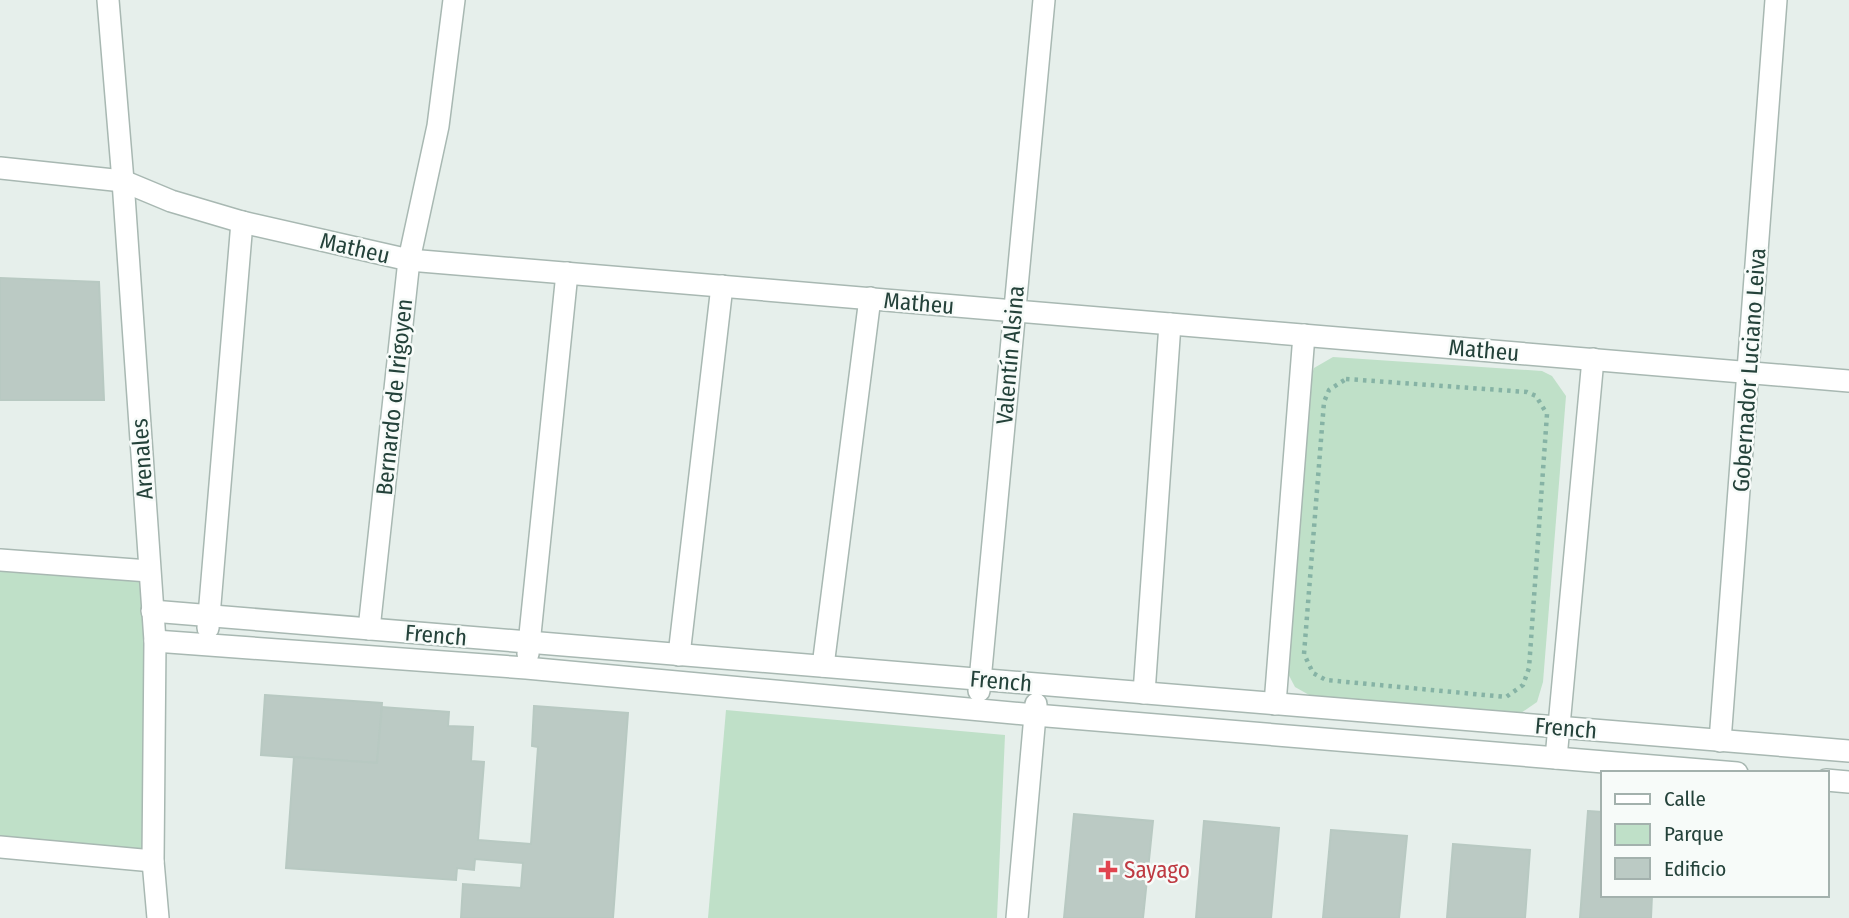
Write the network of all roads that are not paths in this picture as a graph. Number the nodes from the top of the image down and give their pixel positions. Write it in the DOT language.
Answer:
graph roads {
  1 [pos="108,0"];
  2 [pos="454,0"];
  3 [pos="1044,0"];
  4 [pos="1776,0"];
  5 [pos="0,168"];
  6 [pos="124,181"];
  7 [pos="242,222"];
  8 [pos="409,260"];
  9 [pos="567,273"];
  10 [pos="722,286"];
  11 [pos="870,298"];
  12 [pos="1014,311"];
  13 [pos="1170,324"];
  14 [pos="1304,335"];
  15 [pos="1594,359"];
  16 [pos="1749,372"];
  17 [pos="1849,381"];
  18 [pos="0,561"];
  19 [pos="149,571"];
  20 [pos="152,611"];
  21 [pos="209,616"];
  22 [pos="369,629"];
  23 [pos="155,641"];
  24 [pos="529,642"];
  25 [pos="207,644"];
  26 [pos="679,655"];
  27 [pos="824,666"];
  28 [pos="526,668"];
  29 [pos="980,679"];
  30 [pos="1038,684"];
  31 [pos="1143,693"];
  32 [pos="1275,704"];
  33 [pos="978,710"];
  34 [pos="1035,715"];
  35 [pos="1559,727"];
  36 [pos="1720,741"];
  37 [pos="1849,751"];
  38 [pos="1556,758"];
  39 [pos="1713,771"];
  40 [pos="1828,780"];
  41 [pos="1849,782"];
  42 [pos="0,848"];
  43 [pos="153,861"];
  44 [pos="158,918"];
  45 [pos="1017,918"];
  1 -- 6 [label="street, Arenales"];
  2 -- 8 [label="street, Bernardo de Irigoyen"];
  3 -- 12 [label="street, Valentín Alsina"];
  4 -- 16 [label="street, Gobernador Luciano Leiva"];
  5 -- 6 [label="street, Matheu"];
  6 -- 7 [label="street, Matheu"];
  6 -- 19 [label="street, Arenales"];
  7 -- 8 [label="street, Matheu"];
  7 -- 21 [label="street"];
  8 -- 9 [label="street, Matheu"];
  8 -- 22 [label="street, Bernardo de Irigoyen"];
  9 -- 10 [label="street, Matheu"];
  9 -- 24 [label="street"];
  10 -- 11 [label="street, Matheu"];
  10 -- 26 [label="street"];
  11 -- 12 [label="street, Matheu"];
  11 -- 27 [label="street"];
  12 -- 13 [label="street, Matheu"];
  12 -- 29 [label="street, Valentín Alsina"];
  13 -- 14 [label="street, Matheu"];
  13 -- 31 [label="street"];
  14 -- 15 [label="street, Matheu"];
  14 -- 32 [label="street"];
  15 -- 16 [label="street, Matheu"];
  15 -- 35 [label="street"];
  16 -- 17 [label="street, Matheu"];
  16 -- 36 [label="street, Gobernador Luciano Leiva"];
  18 -- 19 [label="street"];
  19 -- 20 [label="street, Arenales"];
  20 -- 21 [label="street, French"];
  20 -- 23 [label="street, Arenales"];
  21 -- 22 [label="street, French"];
  21 -- 25 [label="street"];
  22 -- 24 [label="street, French"];
  23 -- 25 [label="street, French"];
  23 -- 43 [label="street, Arenales"];
  24 -- 26 [label="street, French"];
  24 -- 28 [label="street"];
  25 -- 28 [label="street, French"];
  26 -- 27 [label="street, French"];
  27 -- 29 [label="street, French"];
  28 -- 33 [label="street, French"];
  29 -- 30 [label="street, French"];
  29 -- 33 [label="street, Valentín Alsina"];
  30 -- 31 [label="street, French"];
  30 -- 34 [label="street"];
  31 -- 32 [label="street, French"];
  32 -- 35 [label="street, French"];
  33 -- 34 [label="street, French"];
  34 -- 38 [label="street, French"];
  34 -- 45 [label="street"];
  35 -- 36 [label="street, French"];
  35 -- 38 [label="street"];
  36 -- 37 [label="street, French"];
  38 -- 39 [label="street, French"];
  40 -- 41 [label="street"];
  42 -- 43 [label="street"];
  43 -- 44 [label="street, Arenales"];
}
